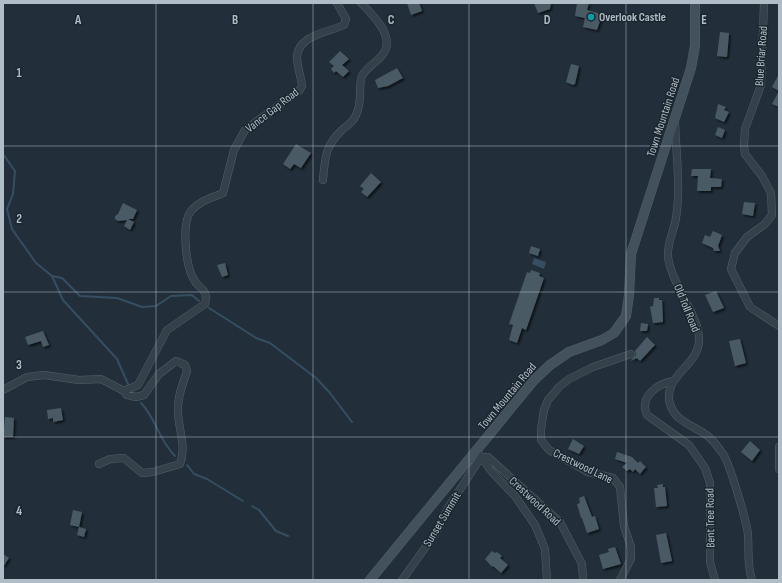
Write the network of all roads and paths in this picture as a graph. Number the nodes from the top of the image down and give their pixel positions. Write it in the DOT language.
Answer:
graph roads {
  1 [pos="337,3"];
  2 [pos="361,3"];
  3 [pos="695,3"];
  4 [pos="764,3"];
  5 [pos="675,119"];
  6 [pos="323,180"];
  7 [pos="779,326"];
  8 [pos="631,354"];
  9 [pos="673,381"];
  10 [pos="3,390"];
  11 [pos="124,391"];
  12 [pos="779,447"];
  13 [pos="479,454"];
  14 [pos="99,464"];
  15 [pos="779,469"];
  16 [pos="370,580"];
  17 [pos="402,580"];
  18 [pos="547,580"];
  19 [pos="583,580"];
  20 [pos="620,580"];
  21 [pos="715,580"];
  22 [pos="752,580"];
  1 -- 11 [label="street, Vance Gap Road"];
  2 -- 6 [label="street"];
  3 -- 5 [label="main road, Town Mountain Road"];
  4 -- 7 [label="street, Blue Briar Road"];
  5 -- 9 [label="street, Old Toll Road"];
  5 -- 13 [label="main road, Town Mountain Road"];
  8 -- 20 [label="street, Crestwood Lane"];
  9 -- 21 [label="street, Bent Tree Road"];
  9 -- 22 [label="street"];
  10 -- 11 [label="street"];
  11 -- 14 [label="street"];
  12 -- 15 [label="street"];
  13 -- 16 [label="main road, Town Mountain Road"];
  13 -- 17 [label="street, Sunset Summit"];
  13 -- 18 [label="street"];
  13 -- 19 [label="street, Crestwood Road"];
}
